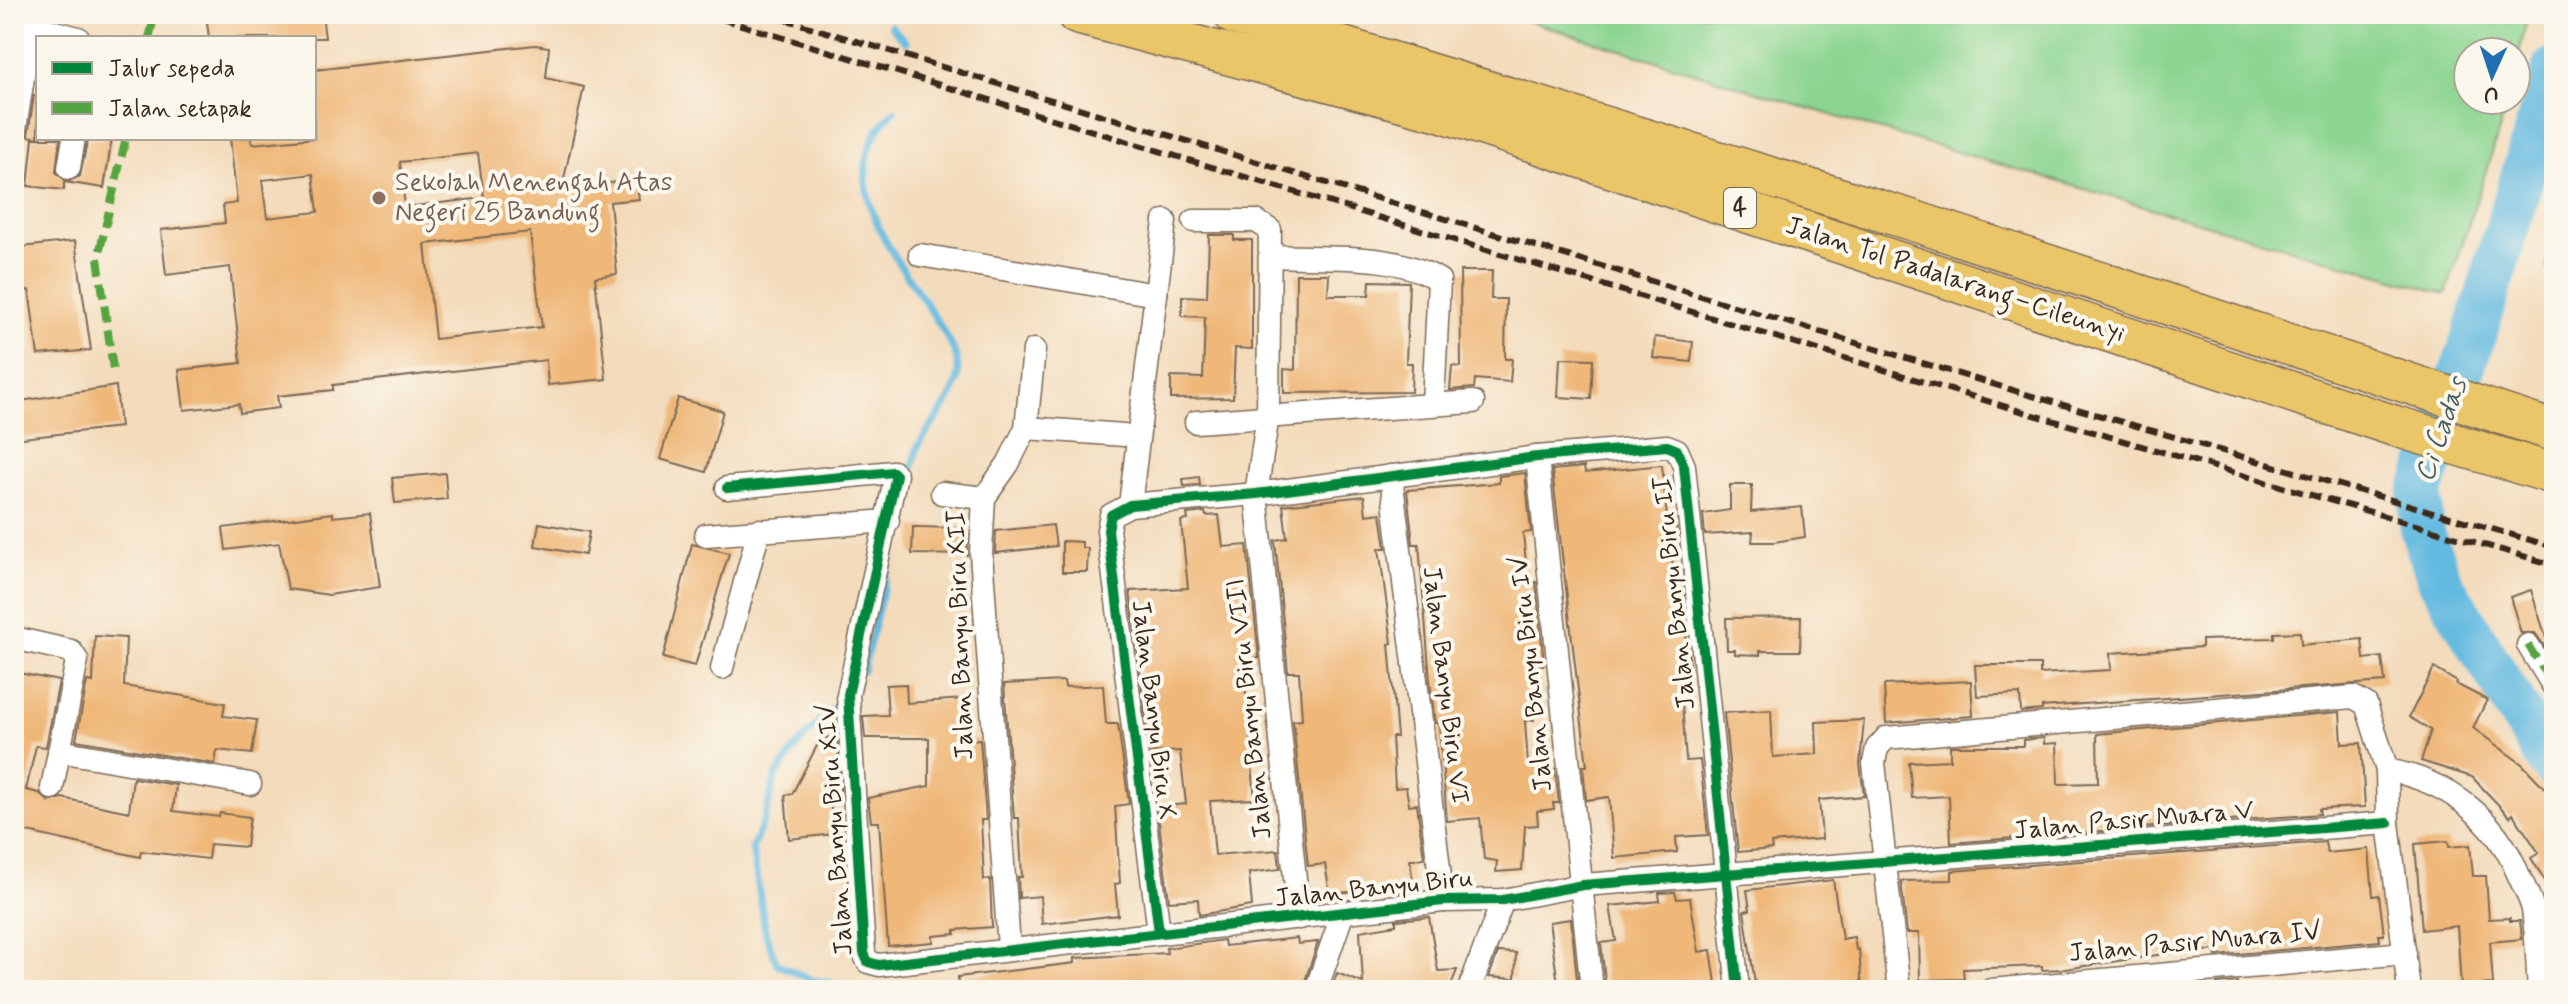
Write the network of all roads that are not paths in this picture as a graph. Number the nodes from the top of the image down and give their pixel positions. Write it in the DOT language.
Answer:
graph roads {
  1 [pos="1077,14"];
  2 [pos="1234,14"];
  3 [pos="23,23"];
  4 [pos="71,36"];
  5 [pos="14,136"];
  6 [pos="74,140"];
  7 [pos="69,168"];
  8 [pos="1165,221"];
  9 [pos="1194,221"];
  10 [pos="920,255"];
  11 [pos="1270,256"];
  12 [pos="1156,295"];
  13 [pos="1034,350"];
  14 [pos="1473,402"];
  15 [pos="1433,404"];
  16 [pos="1268,415"];
  17 [pos="1196,422"];
  18 [pos="2535,426"];
  19 [pos="1026,428"];
  20 [pos="1124,435"];
  21 [pos="1537,457"];
  22 [pos="2554,474"];
  23 [pos="1391,476"];
  24 [pos="727,488"];
  25 [pos="942,493"];
  26 [pos="1256,494"];
  27 [pos="984,498"];
  28 [pos="1130,505"];
  29 [pos="888,521"];
  30 [pos="759,530"];
  31 [pos="706,535"];
  32 [pos="14,638"];
  33 [pos="2528,645"];
  34 [pos="722,668"];
  35 [pos="2554,687"];
  36 [pos="59,751"];
  37 [pos="2387,770"];
  38 [pos="250,784"];
  39 [pos="52,788"];
  40 [pos="2388,823"];
  41 [pos="1884,863"];
  42 [pos="1726,873"];
  43 [pos="1583,885"];
  44 [pos="1503,900"];
  45 [pos="1443,901"];
  46 [pos="1342,915"];
  47 [pos="1299,918"];
  48 [pos="1159,932"];
  49 [pos="1009,948"];
  50 [pos="2405,953"];
  51 [pos="868,962"];
  52 [pos="2544,984"];
  53 [pos="1316,990"];
  54 [pos="1469,990"];
  55 [pos="1592,990"];
  56 [pos="1738,990"];
  57 [pos="1899,990"];
  58 [pos="1991,990"];
  59 [pos="2409,990"];
  1 -- 22 [label="highway, Jalan Tol Padalarang–Cileunyi / 4"];
  2 -- 18 [label="highway, Jalan Tol Padalarang–Cileunyi / 4"];
  3 -- 4 [label="street"];
  3 -- 5 [label="street"];
  6 -- 7 [label="street"];
  8 -- 12 [label="street"];
  9 -- 11 [label="street"];
  10 -- 12 [label="street"];
  11 -- 15 [label="street"];
  11 -- 16 [label="street, Jalan Banyu Biru VIII"];
  12 -- 28 [label="street"];
  13 -- 19 [label="street"];
  14 -- 15 [label="street"];
  15 -- 16 [label="street"];
  16 -- 17 [label="street"];
  16 -- 26 [label="street, Jalan Banyu Biru VIII"];
  19 -- 20 [label="street"];
  19 -- 27 [label="street, Jalan Banyu Biru XII"];
  21 -- 23 [label="street, Jalan Banyu Biru II"];
  21 -- 42 [label="street, Jalan Banyu Biru II"];
  21 -- 43 [label="street, Jalan Banyu Biru IV"];
  23 -- 26 [label="street, Jalan Banyu Biru II"];
  23 -- 45 [label="street, Jalan Banyu Biru VI"];
  24 -- 29 [label="street, Jalan Banyu Biru XIV"];
  25 -- 27 [label="street"];
  26 -- 28 [label="street, Jalan Banyu Biru II"];
  26 -- 47 [label="street, Jalan Banyu Biru VIII"];
  27 -- 49 [label="street, Jalan Banyu Biru XII"];
  28 -- 48 [label="street, Jalan Banyu Biru X"];
  29 -- 30 [label="street"];
  29 -- 51 [label="street, Jalan Banyu Biru XIV"];
  30 -- 31 [label="street"];
  30 -- 34 [label="street"];
  32 -- 36 [label="street"];
  33 -- 35 [label="street"];
  36 -- 38 [label="street"];
  36 -- 39 [label="street"];
  37 -- 40 [label="street"];
  37 -- 41 [label="street"];
  37 -- 52 [label="street"];
  40 -- 41 [label="street, Jalan Pasir Muara V"];
  40 -- 50 [label="street"];
  41 -- 42 [label="street, Jalan Banyu Biru"];
  41 -- 57 [label="street"];
  42 -- 43 [label="street, Jalan Banyu Biru"];
  42 -- 56 [label="street, Jalan Banyu Biru II"];
  43 -- 44 [label="street, Jalan Banyu Biru"];
  43 -- 55 [label="street, Jalan Banyu Biru IV"];
  44 -- 45 [label="street, Jalan Banyu Biru"];
  44 -- 54 [label="street"];
  45 -- 46 [label="street, Jalan Banyu Biru"];
  46 -- 47 [label="street, Jalan Banyu Biru"];
  46 -- 53 [label="street"];
  47 -- 48 [label="street, Jalan Banyu Biru"];
  48 -- 49 [label="street, Jalan Banyu Biru"];
  49 -- 51 [label="street, Jalan Banyu Biru"];
  50 -- 58 [label="street, Jalan Pasir Muara IV"];
  50 -- 59 [label="street"];
}
